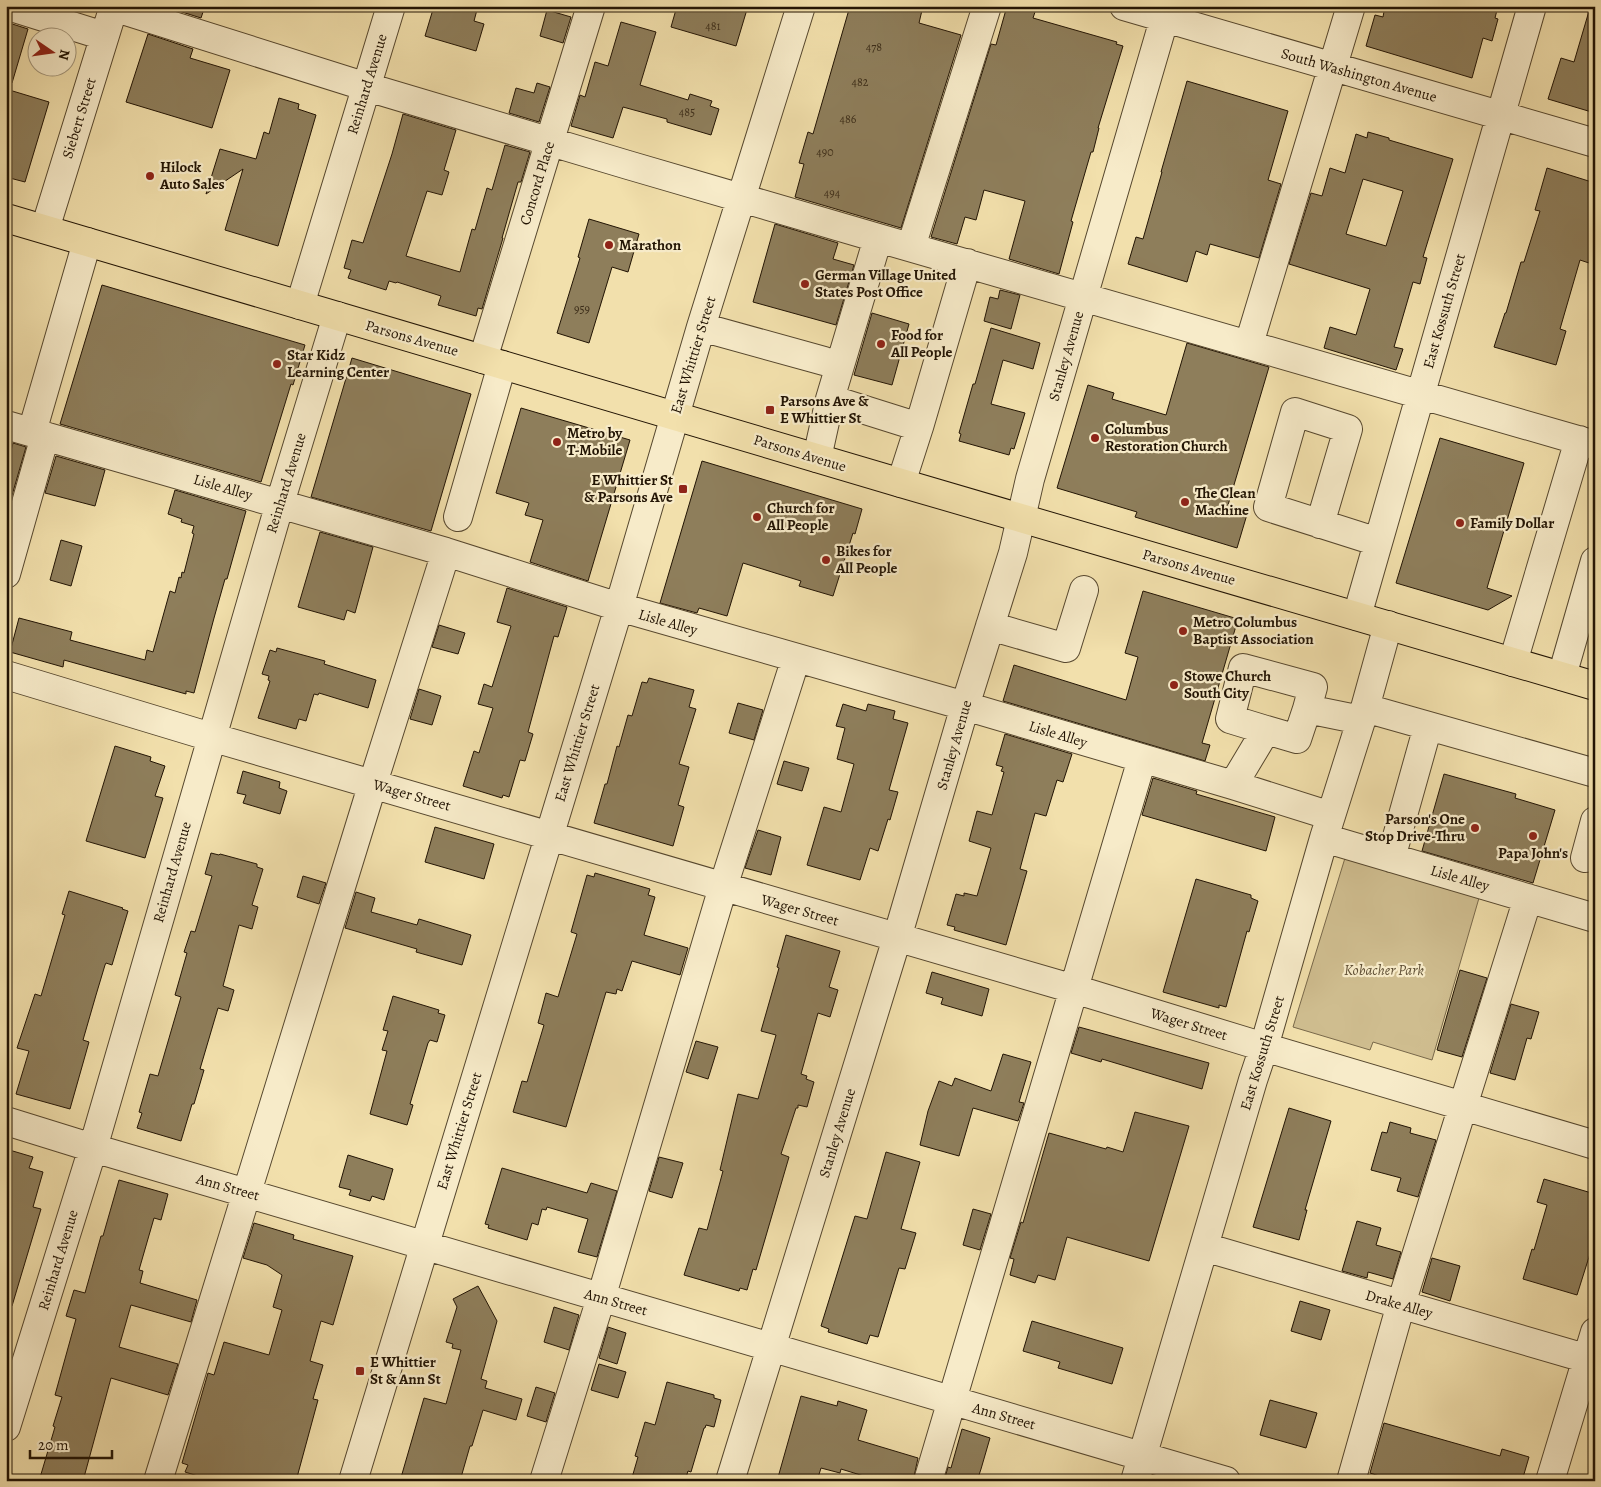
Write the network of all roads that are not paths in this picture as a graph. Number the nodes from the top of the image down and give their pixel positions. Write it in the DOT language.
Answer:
graph roads {
  1 [pos="8,6"];
  2 [pos="391,6"];
  3 [pos="591,6"];
  4 [pos="801,6"];
  5 [pos="987,6"];
  6 [pos="1124,6"];
  7 [pos="1352,6"];
  8 [pos="1532,6"];
  9 [pos="114,7"];
  10 [pos="1166,12"];
  11 [pos="104,36"];
  12 [pos="1334,67"];
  13 [pos="366,87"];
  14 [pos="1499,116"];
  15 [pos="550,141"];
  16 [pos="1595,143"];
  17 [pos="741,198"];
  18 [pos="6,218"];
  19 [pos="45,229"];
  20 [pos="878,238"];
  21 [pos="87,242"];
  22 [pos="911,247"];
  23 [pos="967,263"];
  24 [pos="1084,297"];
  25 [pos="300,306"];
  26 [pos="337,316"];
  27 [pos="701,327"];
  28 [pos="1249,344"];
  29 [pos="824,361"];
  30 [pos="492,362"];
  31 [pos="1421,394"];
  32 [pos="830,399"];
  33 [pos="674,416"];
  34 [pos="6,425"];
  35 [pos="919,427"];
  36 [pos="39,434"];
  37 [pos="1587,442"];
  38 [pos="817,458"];
  39 [pos="901,483"];
  40 [pos="280,503"];
  41 [pos="458,517"];
  42 [pos="1021,518"];
  43 [pos="1320,524"];
  44 [pos="1378,542"];
  45 [pos="446,552"];
  46 [pos="1595,561"];
  47 [pos="6,574"];
  48 [pos="1084,590"];
  49 [pos="619,608"];
  50 [pos="1357,616"];
  51 [pos="990,626"];
  52 [pos="1388,626"];
  53 [pos="796,658"];
  54 [pos="1513,662"];
  55 [pos="6,674"];
  56 [pos="1562,676"];
  57 [pos="1595,686"];
  58 [pos="965,706"];
  59 [pos="1308,708"];
  60 [pos="1363,714"];
  61 [pos="1428,726"];
  62 [pos="1266,730"];
  63 [pos="211,737"];
  64 [pos="1142,759"];
  65 [pos="1595,774"];
  66 [pos="372,783"];
  67 [pos="1233,785"];
  68 [pos="1595,821"];
  69 [pos="1328,827"];
  70 [pos="549,835"];
  71 [pos="1391,858"];
  72 [pos="1585,858"];
  73 [pos="723,887"];
  74 [pos="1528,898"];
  75 [pos="1595,918"];
  76 [pos="897,938"];
  77 [pos="1074,989"];
  78 [pos="1264,1047"];
  79 [pos="1462,1105"];
  80 [pos="6,1121"];
  81 [pos="1595,1144"];
  82 [pos="92,1148"];
  83 [pos="246,1192"];
  84 [pos="424,1245"];
  85 [pos="1204,1247"];
  86 [pos="601,1298"];
  87 [pos="1401,1304"];
  88 [pos="1595,1332"];
  89 [pos="770,1348"];
  90 [pos="1591,1360"];
  91 [pos="952,1400"];
  92 [pos="6,1428"];
  93 [pos="1139,1468"];
  94 [pos="158,1481"];
  95 [pos="353,1481"];
  96 [pos="544,1481"];
  97 [pos="730,1481"];
  98 [pos="928,1481"];
  99 [pos="1226,1481"];
  100 [pos="1351,1481"];
  101 [pos="1550,1481"];
  1 -- 11 [label="street"];
  2 -- 13 [label="street, Reinhard Avenue"];
  3 -- 15 [label="street, Concord Place"];
  4 -- 17 [label="street, East Whittier Street"];
  5 -- 22 [label="street"];
  6 -- 10 [label="street, South Washington Avenue"];
  7 -- 12 [label="street"];
  8 -- 14 [label="street, East Kossuth Street"];
  9 -- 11 [label="street, Siebert Street"];
  9 -- 13 [label="street"];
  10 -- 12 [label="street, South Washington Avenue"];
  10 -- 24 [label="street, Stanley Avenue"];
  11 -- 19 [label="street, Siebert Street"];
  12 -- 14 [label="street, South Washington Avenue"];
  12 -- 28 [label="street"];
  13 -- 15 [label="street"];
  13 -- 25 [label="street, Reinhard Avenue"];
  14 -- 16 [label="street, South Washington Avenue"];
  14 -- 31 [label="street, East Kossuth Street"];
  15 -- 17 [label="street"];
  15 -- 30 [label="street, Concord Place"];
  17 -- 20 [label="street"];
  17 -- 27 [label="street, East Whittier Street"];
  18 -- 19 [label="main road, Parsons Avenue"];
  19 -- 21 [label="main road, Parsons Avenue"];
  20 -- 22 [label="street"];
  20 -- 32 [label="street"];
  21 -- 25 [label="main road, Parsons Avenue"];
  21 -- 36 [label="street"];
  22 -- 23 [label="street"];
  23 -- 24 [label="street"];
  23 -- 35 [label="street"];
  24 -- 28 [label="street"];
  24 -- 42 [label="street, Stanley Avenue"];
  25 -- 26 [label="main road, Parsons Avenue"];
  26 -- 30 [label="main road, Parsons Avenue"];
  26 -- 40 [label="street, Reinhard Avenue"];
  27 -- 29 [label="street"];
  27 -- 33 [label="street, East Whittier Street"];
  28 -- 31 [label="street"];
  30 -- 33 [label="main road, Parsons Avenue"];
  30 -- 41 [label="street, Concord Place"];
  31 -- 37 [label="street"];
  31 -- 44 [label="street, East Kossuth Street"];
  32 -- 35 [label="street"];
  32 -- 38 [label="street"];
  33 -- 38 [label="main road, Parsons Avenue"];
  33 -- 49 [label="street, East Whittier Street"];
  34 -- 36 [label="street, Lisle Alley"];
  35 -- 39 [label="street"];
  36 -- 40 [label="street, Lisle Alley"];
  36 -- 47 [label="street"];
  37 -- 54 [label="street"];
  38 -- 39 [label="main road, Parsons Avenue"];
  39 -- 42 [label="main road, Parsons Avenue"];
  40 -- 45 [label="street, Lisle Alley"];
  40 -- 63 [label="street, Reinhard Avenue"];
  42 -- 50 [label="main road, Parsons Avenue"];
  42 -- 51 [label="street, Stanley Avenue"];
  43 -- 44 [label="street"];
  44 -- 50 [label="street, East Kossuth Street"];
  45 -- 49 [label="street, Lisle Alley"];
  45 -- 66 [label="street"];
  46 -- 56 [label="street"];
  48 -- 51 [label="street"];
  49 -- 53 [label="street, Lisle Alley"];
  49 -- 70 [label="street, East Whittier Street"];
  50 -- 52 [label="main road, Parsons Avenue"];
  51 -- 58 [label="street, Stanley Avenue"];
  52 -- 54 [label="main road, Parsons Avenue"];
  52 -- 60 [label="street, East Kossuth Street"];
  53 -- 58 [label="street, Lisle Alley"];
  53 -- 73 [label="street"];
  54 -- 56 [label="main road, Parsons Avenue"];
  55 -- 63 [label="street, Wager Street"];
  56 -- 57 [label="main road, Parsons Avenue"];
  58 -- 64 [label="street, Lisle Alley"];
  58 -- 76 [label="street, Stanley Avenue"];
  59 -- 60 [label="street"];
  59 -- 62 [label="street"];
  59 -- 62 [label="street"];
  60 -- 61 [label="street"];
  60 -- 69 [label="street, East Kossuth Street"];
  61 -- 65 [label="street"];
  61 -- 71 [label="street"];
  62 -- 67 [label="street"];
  63 -- 66 [label="street, Wager Street"];
  63 -- 82 [label="street, Reinhard Avenue"];
  64 -- 67 [label="street, Lisle Alley"];
  64 -- 77 [label="street"];
  66 -- 70 [label="street, Wager Street"];
  66 -- 83 [label="street"];
  67 -- 69 [label="street, Lisle Alley"];
  68 -- 72 [label="street"];
  69 -- 71 [label="street, Lisle Alley"];
  69 -- 78 [label="street, East Kossuth Street"];
  70 -- 73 [label="street, Wager Street"];
  70 -- 84 [label="street, East Whittier Street"];
  71 -- 74 [label="street, Lisle Alley"];
  73 -- 76 [label="street, Wager Street"];
  73 -- 86 [label="street"];
  74 -- 75 [label="street, Lisle Alley"];
  74 -- 79 [label="street"];
  76 -- 77 [label="street, Wager Street"];
  76 -- 89 [label="street, Stanley Avenue"];
  77 -- 78 [label="street, Wager Street"];
  77 -- 91 [label="street"];
  78 -- 79 [label="street, Wager Street"];
  78 -- 85 [label="street, East Kossuth Street"];
  79 -- 81 [label="street, Wager Street"];
  79 -- 87 [label="street"];
  80 -- 82 [label="street, Ann Street"];
  82 -- 83 [label="street, Ann Street"];
  82 -- 92 [label="street, Reinhard Avenue"];
  83 -- 84 [label="street, Ann Street"];
  83 -- 94 [label="street"];
  84 -- 86 [label="street, Ann Street"];
  84 -- 95 [label="street, East Whittier Street"];
  85 -- 87 [label="street, Drake Alley"];
  85 -- 93 [label="street, East Kossuth Street"];
  86 -- 89 [label="street, Ann Street"];
  86 -- 96 [label="street"];
  87 -- 90 [label="street, Drake Alley"];
  87 -- 100 [label="street"];
  88 -- 90 [label="street"];
  89 -- 91 [label="street, Ann Street"];
  89 -- 97 [label="street, Stanley Avenue"];
  90 -- 101 [label="street"];
  91 -- 93 [label="street, Ann Street"];
  91 -- 98 [label="street"];
  93 -- 99 [label="street, Ann Street"];
}
